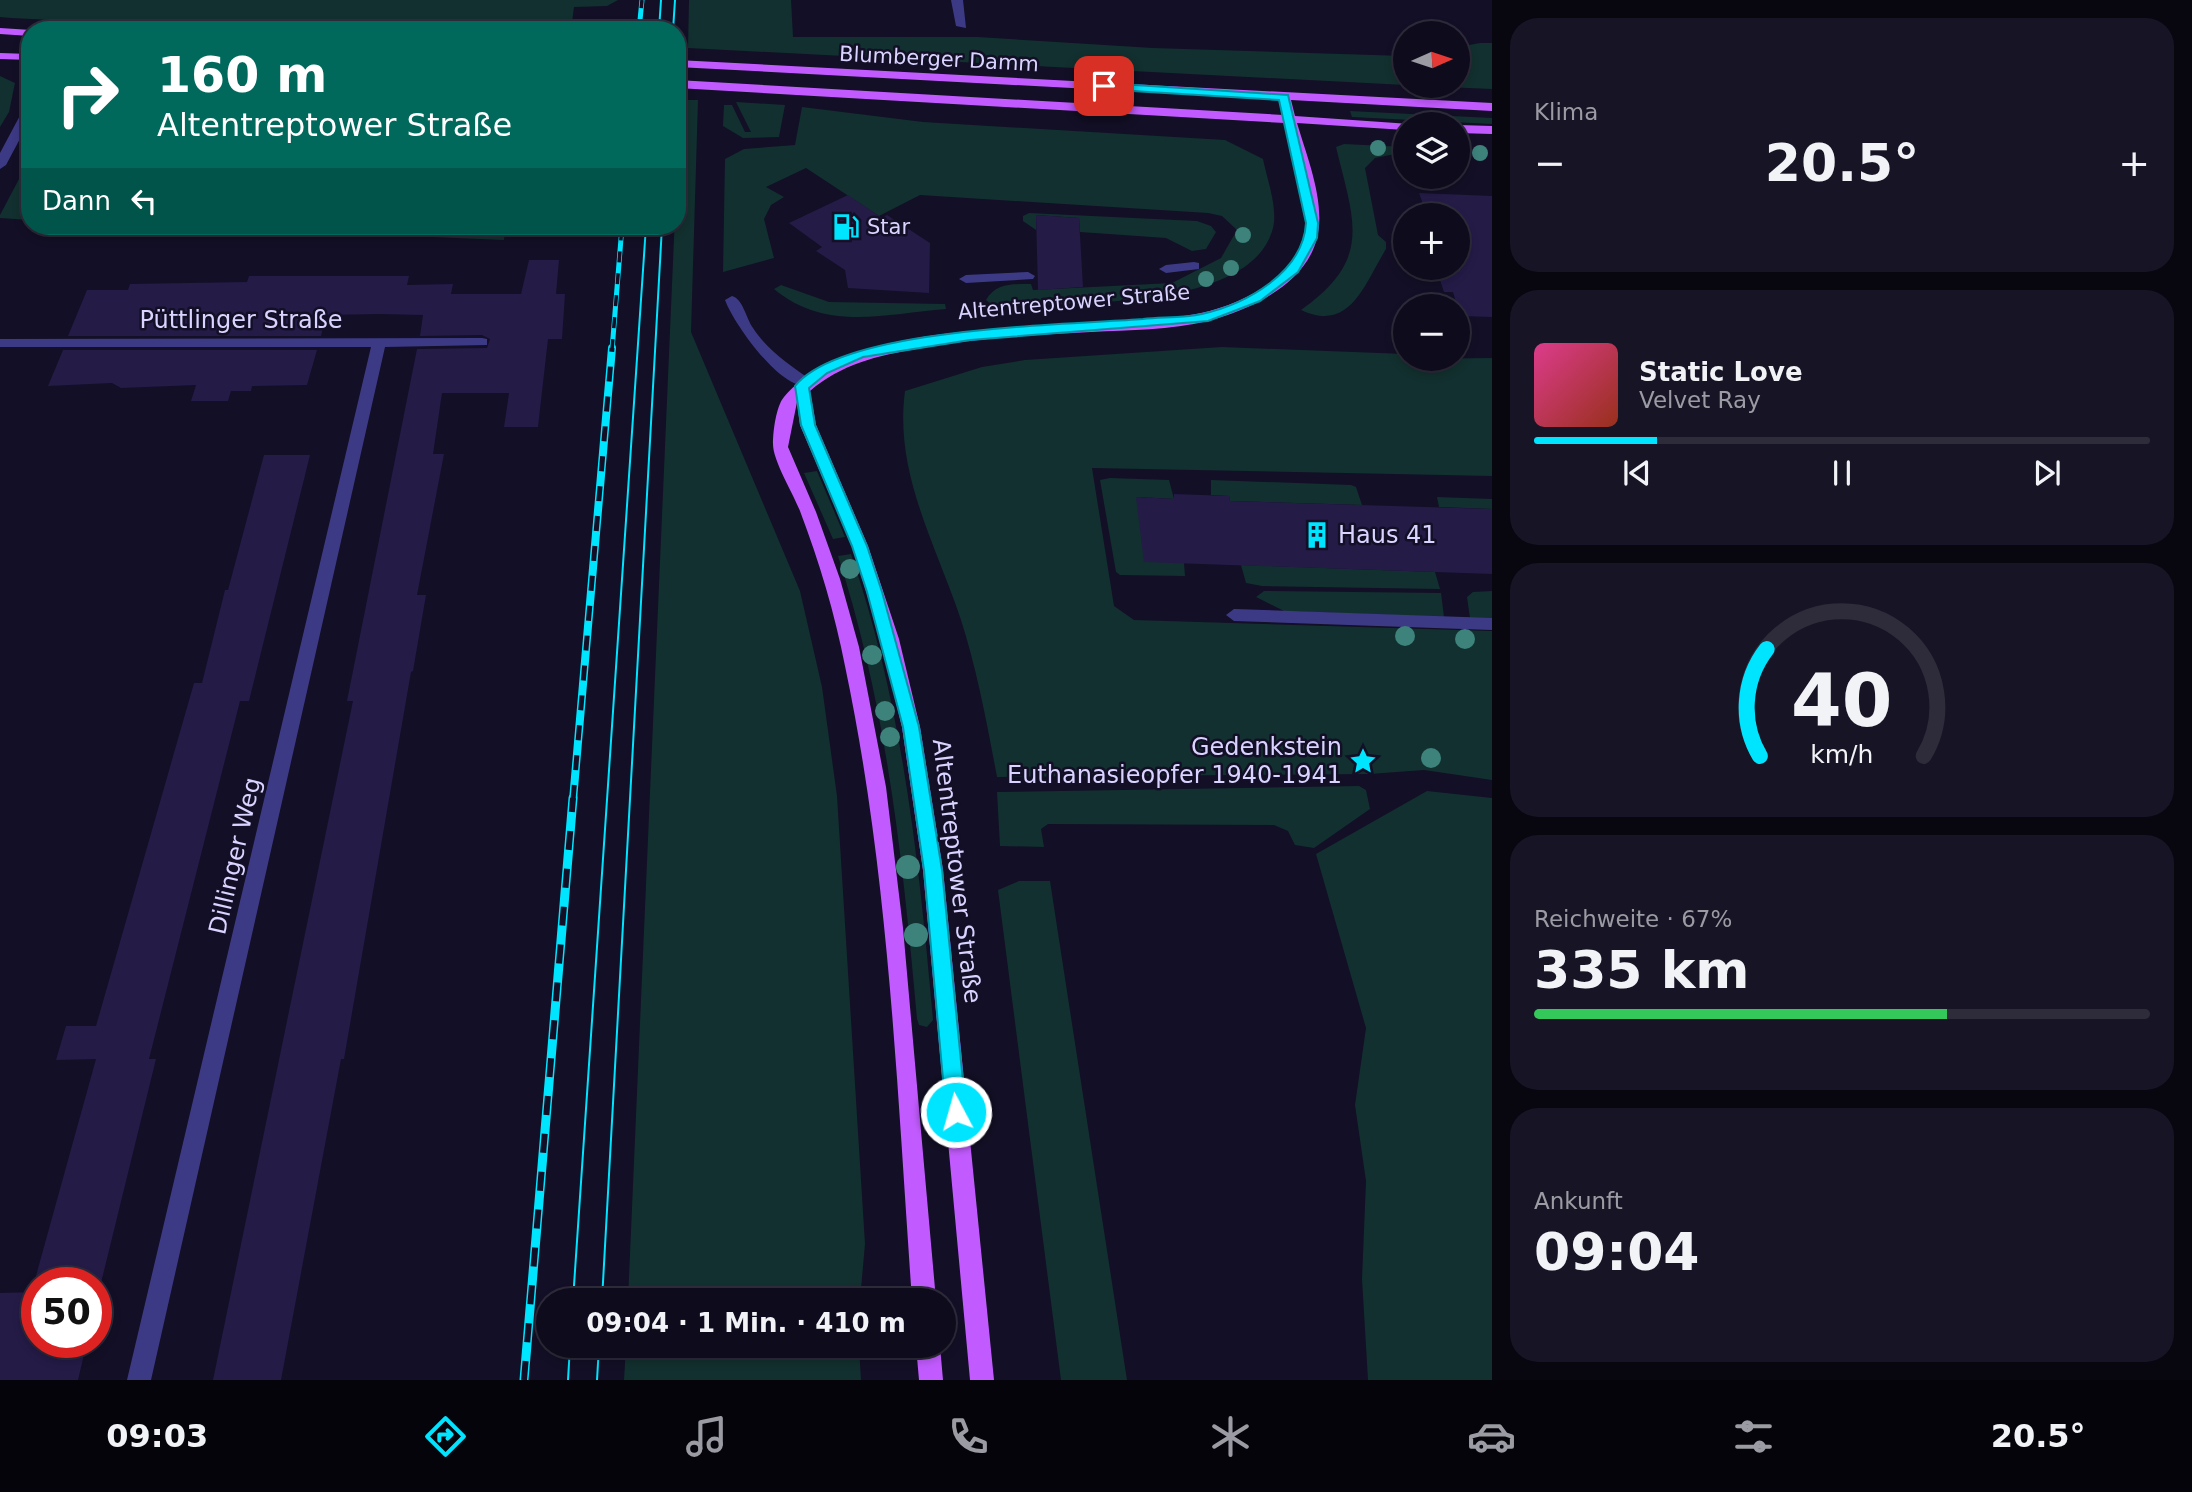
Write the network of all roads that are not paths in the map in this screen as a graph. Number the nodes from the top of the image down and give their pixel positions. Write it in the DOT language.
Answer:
graph roads {
  1 [pos="957,0"];
  2 [pos="962,26"];
  3 [pos="0,31"];
  4 [pos="21,32"];
  5 [pos="0,56"];
  6 [pos="21,57"];
  7 [pos="686,63"];
  8 [pos="686,84"];
  9 [pos="1284,97"];
  10 [pos="1492,107"];
  11 [pos="1289,120"];
  12 [pos="21,125"];
  13 [pos="1393,125"];
  14 [pos="1470,129"];
  15 [pos="1492,130"];
  16 [pos="0,165"];
  17 [pos="1194,266"];
  18 [pos="1166,270"];
  19 [pos="1028,276"];
  20 [pos="966,279"];
  21 [pos="732,300"];
  22 [pos="482,342"];
  23 [pos="0,343"];
  24 [pos="379,343"];
  25 [pos="804,385"];
  26 [pos="1234,615"];
  27 [pos="1492,624"];
  28 [pos="923,1288"];
  29 [pos="929,1358"];
  30 [pos="139,1380"];
  31 [pos="931,1380"];
  32 [pos="982,1380"];
  1 -- 2 [label="street"];
  3 -- 4 [label="main road"];
  5 -- 6 [label="main road"];
  7 -- 9 [label="main road, Blumberger Damm"];
  8 -- 11 [label="main road, Blumberger Damm"];
  9 -- 10 [label="main road, Blumberger Damm"];
  9 -- 11 [label="main road, Altentreptower Straße"];
  11 -- 13 [label="main road, Blumberger Damm"];
  11 -- 25 [label="main road, Altentreptower Straße"];
  12 -- 16 [label="street"];
  14 -- 15 [label="main road"];
  17 -- 18 [label="street"];
  19 -- 20 [label="street"];
  21 -- 25 [label="street"];
  22 -- 24 [label="street, Püttlinger Straße"];
  23 -- 24 [label="street, Püttlinger Straße"];
  24 -- 30 [label="street, Dillinger Weg"];
  25 -- 28 [label="main road, Altentreptower Straße"];
  25 -- 32 [label="main road, Altentreptower Straße"];
  26 -- 27 [label="street"];
  29 -- 31 [label="main road"];
}
